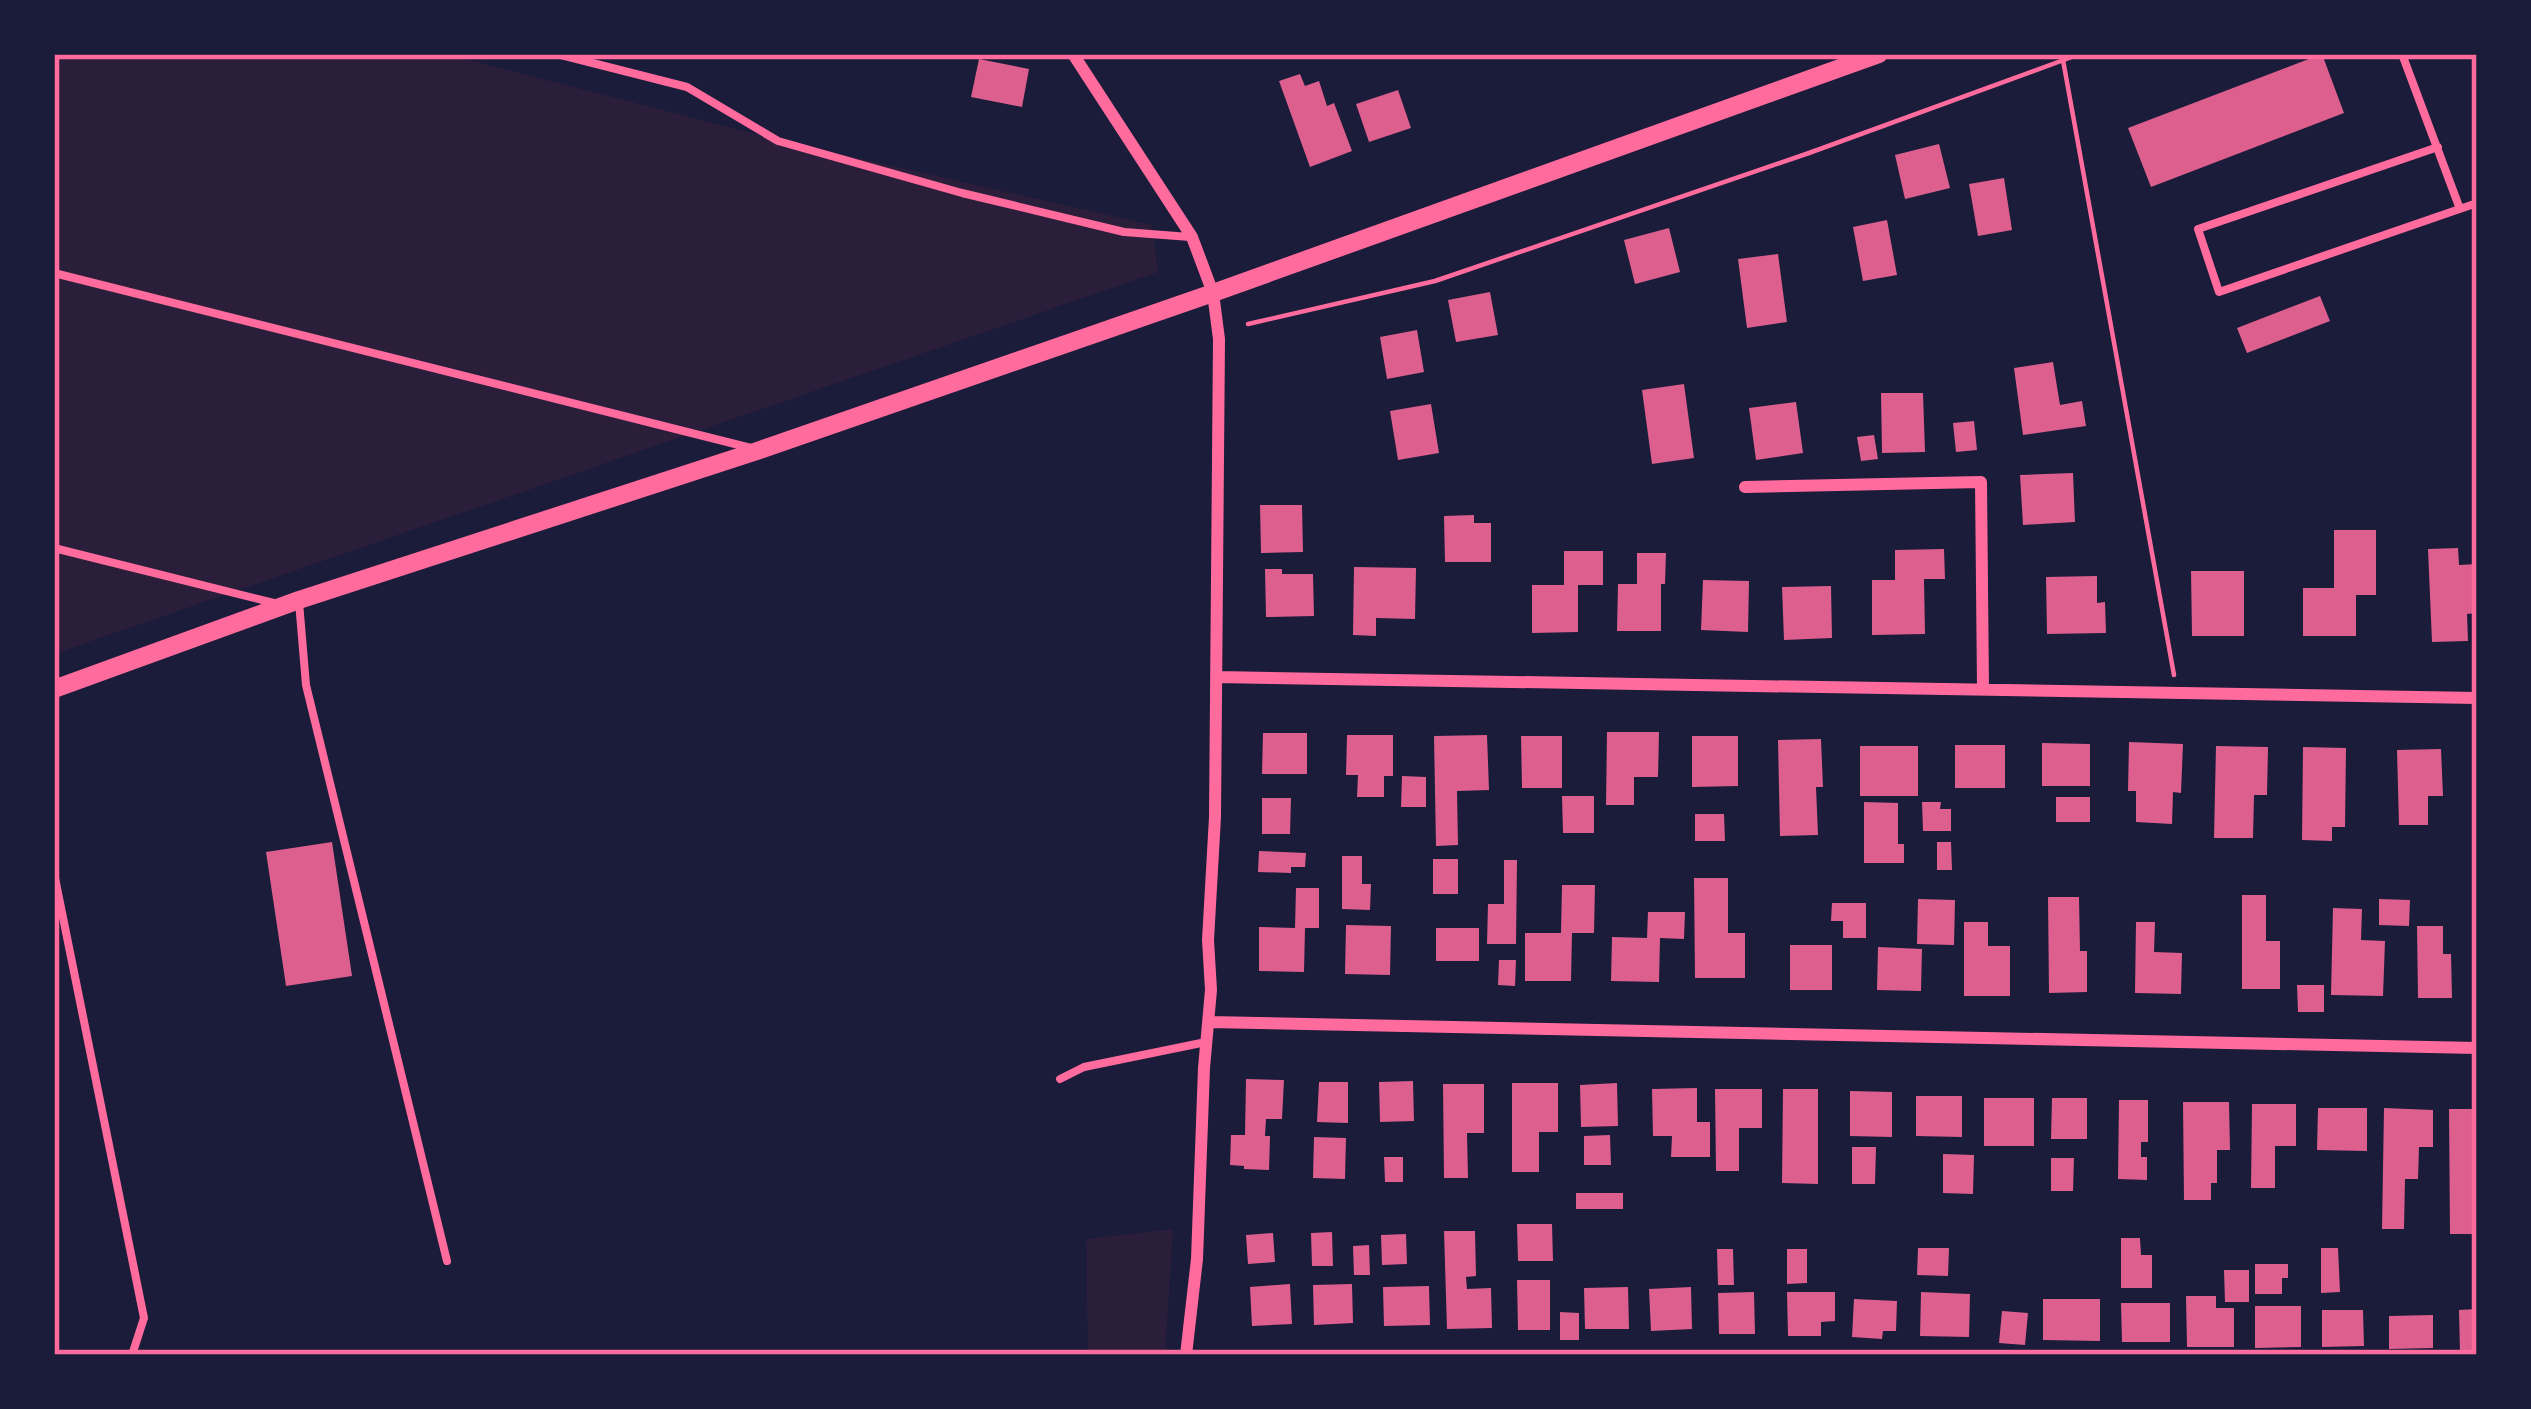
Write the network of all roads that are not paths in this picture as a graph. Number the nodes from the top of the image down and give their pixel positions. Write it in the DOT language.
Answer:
graph roads {
  1 [pos="556,54"];
  2 [pos="1073,54"];
  3 [pos="1879,54"];
  4 [pos="2402,54"];
  5 [pos="2438,147"];
  6 [pos="2477,203"];
  7 [pos="2460,209"];
  8 [pos="1192,237"];
  9 [pos="54,273"];
  10 [pos="1213,293"];
  11 [pos="760,450"];
  12 [pos="1745,487"];
  13 [pos="54,548"];
  14 [pos="292,603"];
  15 [pos="1217,676"];
  16 [pos="1983,688"];
  17 [pos="54,689"];
  18 [pos="2477,698"];
  19 [pos="54,872"];
  20 [pos="1209,1022"];
  21 [pos="1206,1042"];
  22 [pos="2477,1048"];
  23 [pos="1060,1079"];
  24 [pos="446,1261"];
  25 [pos="131,1355"];
  26 [pos="1186,1355"];
  1 -- 8 [label="lane"];
  2 -- 8 [label="street"];
  3 -- 10 [label="main road"];
  4 -- 5 [label="lane"];
  5 -- 7 [label="lane"];
  5 -- 7 [label="lane"];
  6 -- 7 [label="lane"];
  8 -- 10 [label="street"];
  9 -- 11 [label="lane"];
  10 -- 11 [label="main road"];
  10 -- 15 [label="street"];
  11 -- 14 [label="main road"];
  12 -- 16 [label="street"];
  13 -- 14 [label="lane"];
  14 -- 17 [label="main road"];
  14 -- 24 [label="lane"];
  15 -- 16 [label="street"];
  15 -- 20 [label="street"];
  16 -- 18 [label="street"];
  19 -- 25 [label="lane"];
  20 -- 21 [label="street"];
  20 -- 22 [label="street"];
  21 -- 23 [label="lane"];
  21 -- 26 [label="street"];
}
